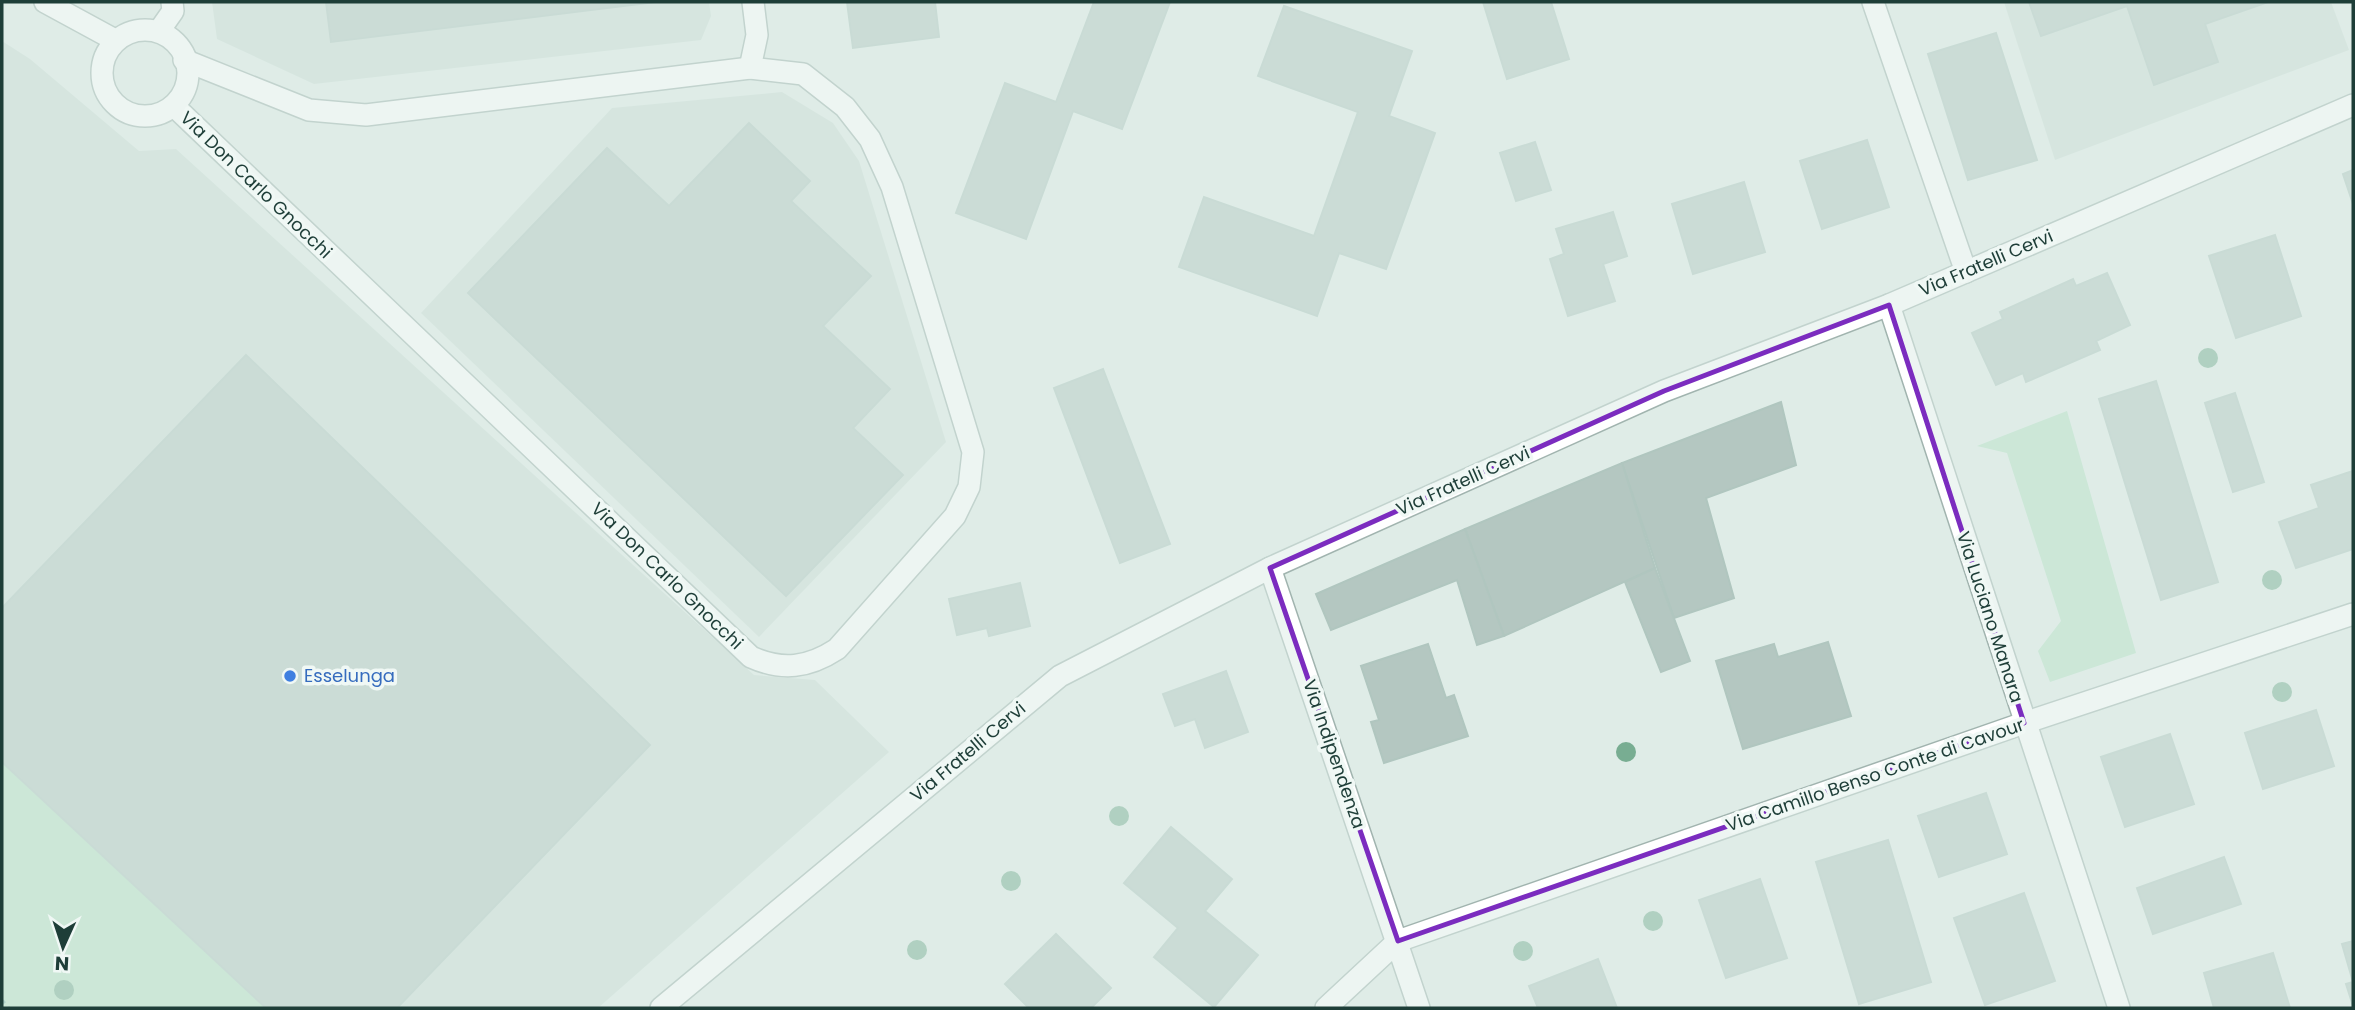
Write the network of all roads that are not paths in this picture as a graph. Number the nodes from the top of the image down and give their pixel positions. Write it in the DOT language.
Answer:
graph roads {
  1 [pos="45,2"];
  2 [pos="172,2"];
  3 [pos="753,2"];
  4 [pos="1872,2"];
  5 [pos="159,31"];
  6 [pos="115,40"];
  7 [pos="184,60"];
  8 [pos="750,68"];
  9 [pos="2353,105"];
  10 [pos="175,107"];
  11 [pos="1966,272"];
  12 [pos="1889,304"];
  13 [pos="1270,568"];
  14 [pos="2353,614"];
  15 [pos="2024,723"];
  16 [pos="1398,941"];
  17 [pos="661,1008"];
  18 [pos="1326,1008"];
  19 [pos="1419,1008"];
  20 [pos="2119,1008"];
  1 -- 6 [label="street"];
  2 -- 5 [label="street"];
  3 -- 8 [label="street"];
  4 -- 11 [label="street"];
  5 -- 6 [label="street"];
  5 -- 7 [label="street, Via Don Carlo Gnocchi"];
  6 -- 10 [label="street, Via Don Carlo Gnocchi"];
  7 -- 8 [label="street, Via Don Carlo Gnocchi"];
  7 -- 10 [label="street, Via Don Carlo Gnocchi"];
  8 -- 10 [label="street, Via Don Carlo Gnocchi"];
  9 -- 11 [label="street, Via Fratelli Cervi"];
  11 -- 12 [label="street, Via Fratelli Cervi"];
  12 -- 13 [label="street, Via Fratelli Cervi"];
  12 -- 15 [label="street, Via Luciano Manara"];
  13 -- 16 [label="street, Via Indipendenza"];
  13 -- 17 [label="street, Via Fratelli Cervi"];
  14 -- 15 [label="street, Via Camillo Benso Conte di Cavour"];
  15 -- 16 [label="street, Via Camillo Benso Conte di Cavour"];
  15 -- 20 [label="street, Via Luciano Manara"];
  16 -- 18 [label="street"];
  16 -- 19 [label="street, Via Indipendenza"];
}
